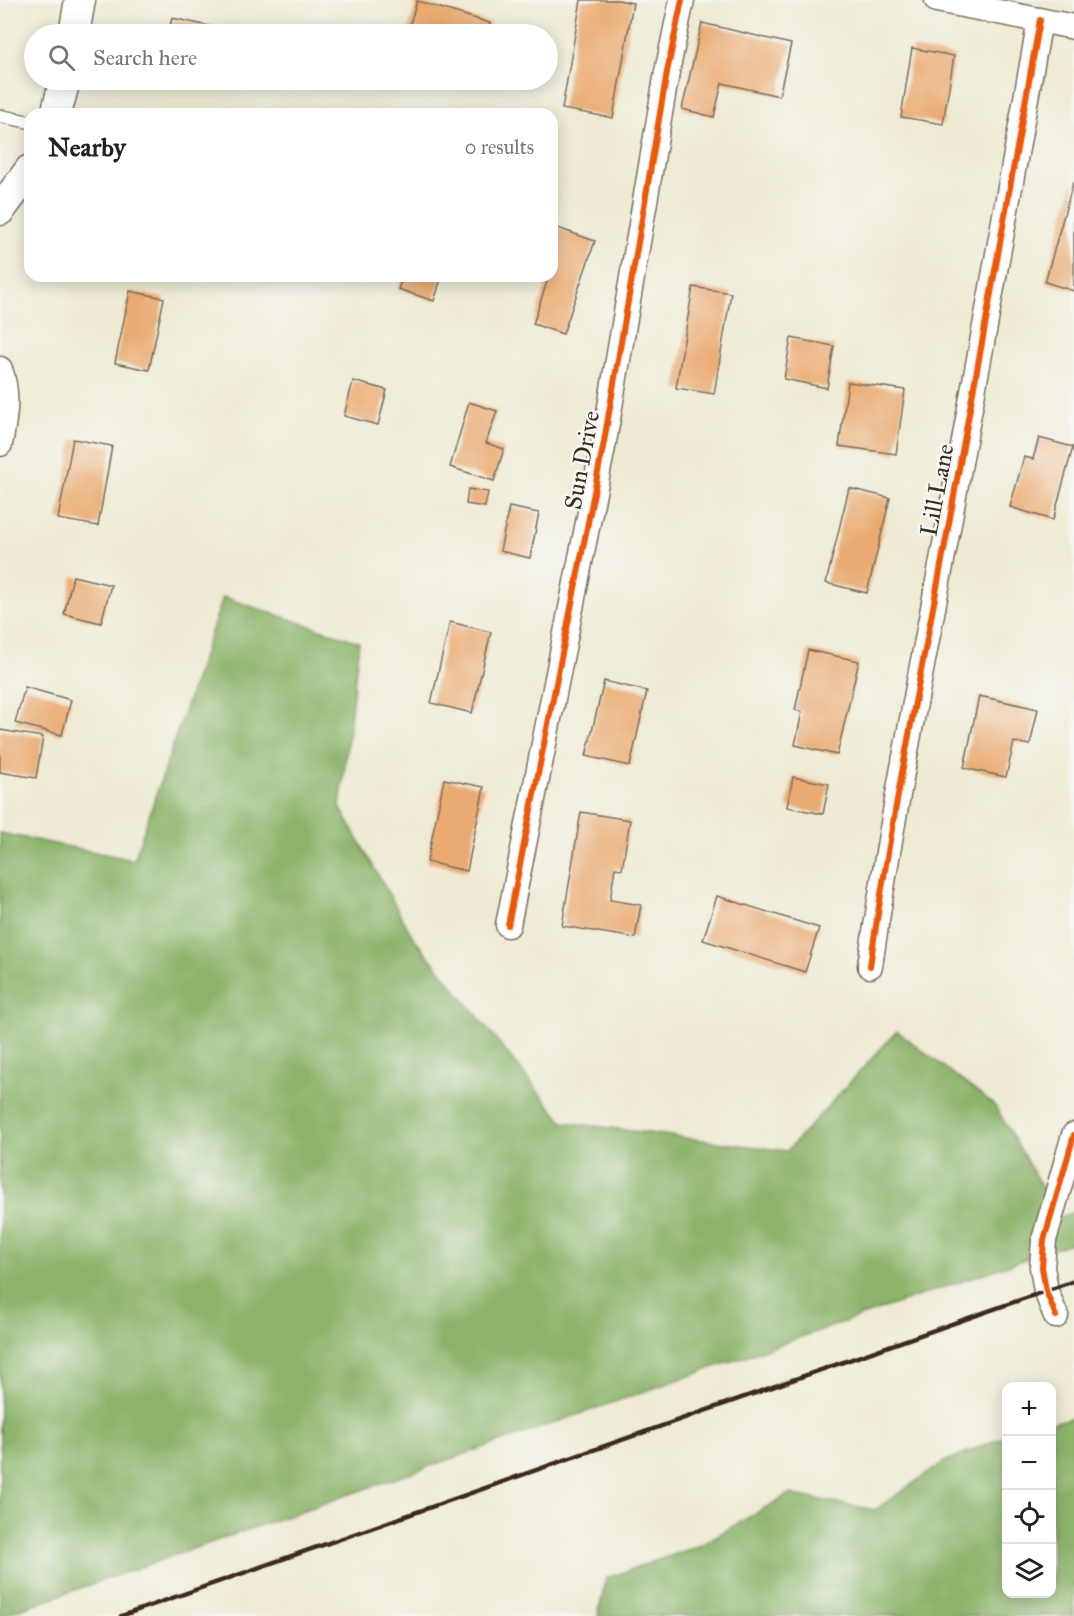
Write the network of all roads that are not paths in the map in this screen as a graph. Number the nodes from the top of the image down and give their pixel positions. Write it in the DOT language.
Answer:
graph roads {
  1 [pos="80,0"];
  2 [pos="682,0"];
  3 [pos="937,0"];
  4 [pos="1040,20"];
  5 [pos="76,24"];
  6 [pos="1074,27"];
  7 [pos="62,90"];
  8 [pos="58,108"];
  9 [pos="0,116"];
  10 [pos="24,121"];
  11 [pos="24,178"];
  12 [pos="0,210"];
  13 [pos="0,369"];
  14 [pos="0,444"];
  15 [pos="508,925"];
  16 [pos="870,966"];
  17 [pos="1074,1136"];
  18 [pos="1056,1316"];
  1 -- 5 [label="street"];
  2 -- 15 [label="street, Sun Drive"];
  3 -- 4 [label="street"];
  4 -- 6 [label="street"];
  4 -- 16 [label="street, Lill Lane"];
  7 -- 8 [label="street"];
  9 -- 10 [label="lane"];
  11 -- 12 [label="street"];
  13 -- 14 [label="street"];
  17 -- 18 [label="street"];
}
